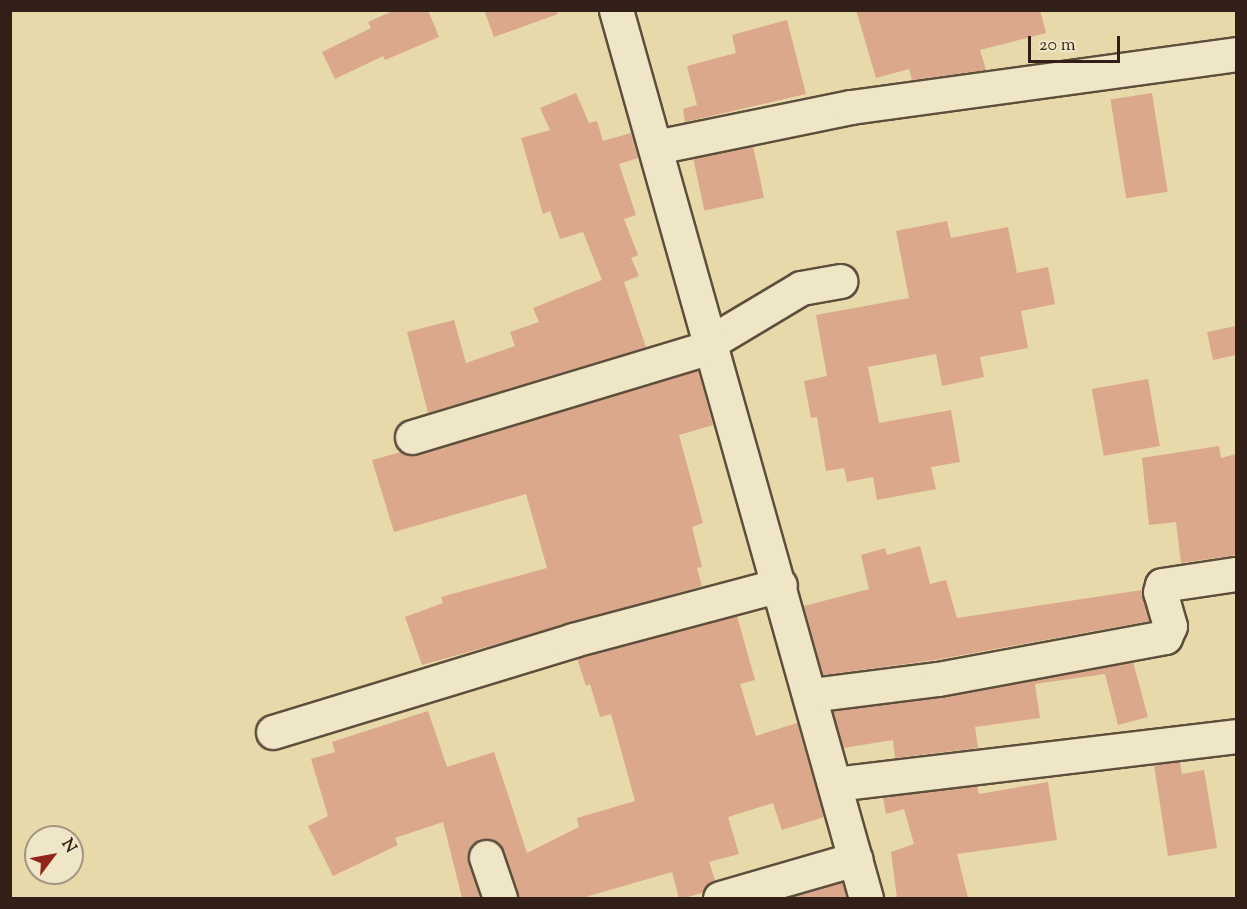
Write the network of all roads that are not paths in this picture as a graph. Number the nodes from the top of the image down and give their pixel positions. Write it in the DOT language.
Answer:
graph roads {
  1 [pos="616,10"];
  2 [pos="1236,54"];
  3 [pos="656,147"];
  4 [pos="840,281"];
  5 [pos="709,345"];
  6 [pos="412,437"];
  7 [pos="1236,574"];
  8 [pos="780,585"];
  9 [pos="811,695"];
  10 [pos="273,732"];
  11 [pos="1236,736"];
  12 [pos="835,784"];
  13 [pos="486,857"];
  14 [pos="855,859"];
  15 [pos="500,898"];
  16 [pos="720,898"];
  17 [pos="866,898"];
  1 -- 3 [label="street"];
  2 -- 3 [label="street"];
  3 -- 5 [label="street"];
  4 -- 5 [label="street"];
  5 -- 6 [label="street"];
  5 -- 8 [label="street"];
  7 -- 9 [label="street"];
  8 -- 9 [label="street"];
  8 -- 10 [label="street"];
  9 -- 12 [label="street"];
  11 -- 12 [label="street"];
  12 -- 14 [label="street"];
  13 -- 15 [label="street"];
  14 -- 16 [label="street"];
  14 -- 17 [label="street"];
}
